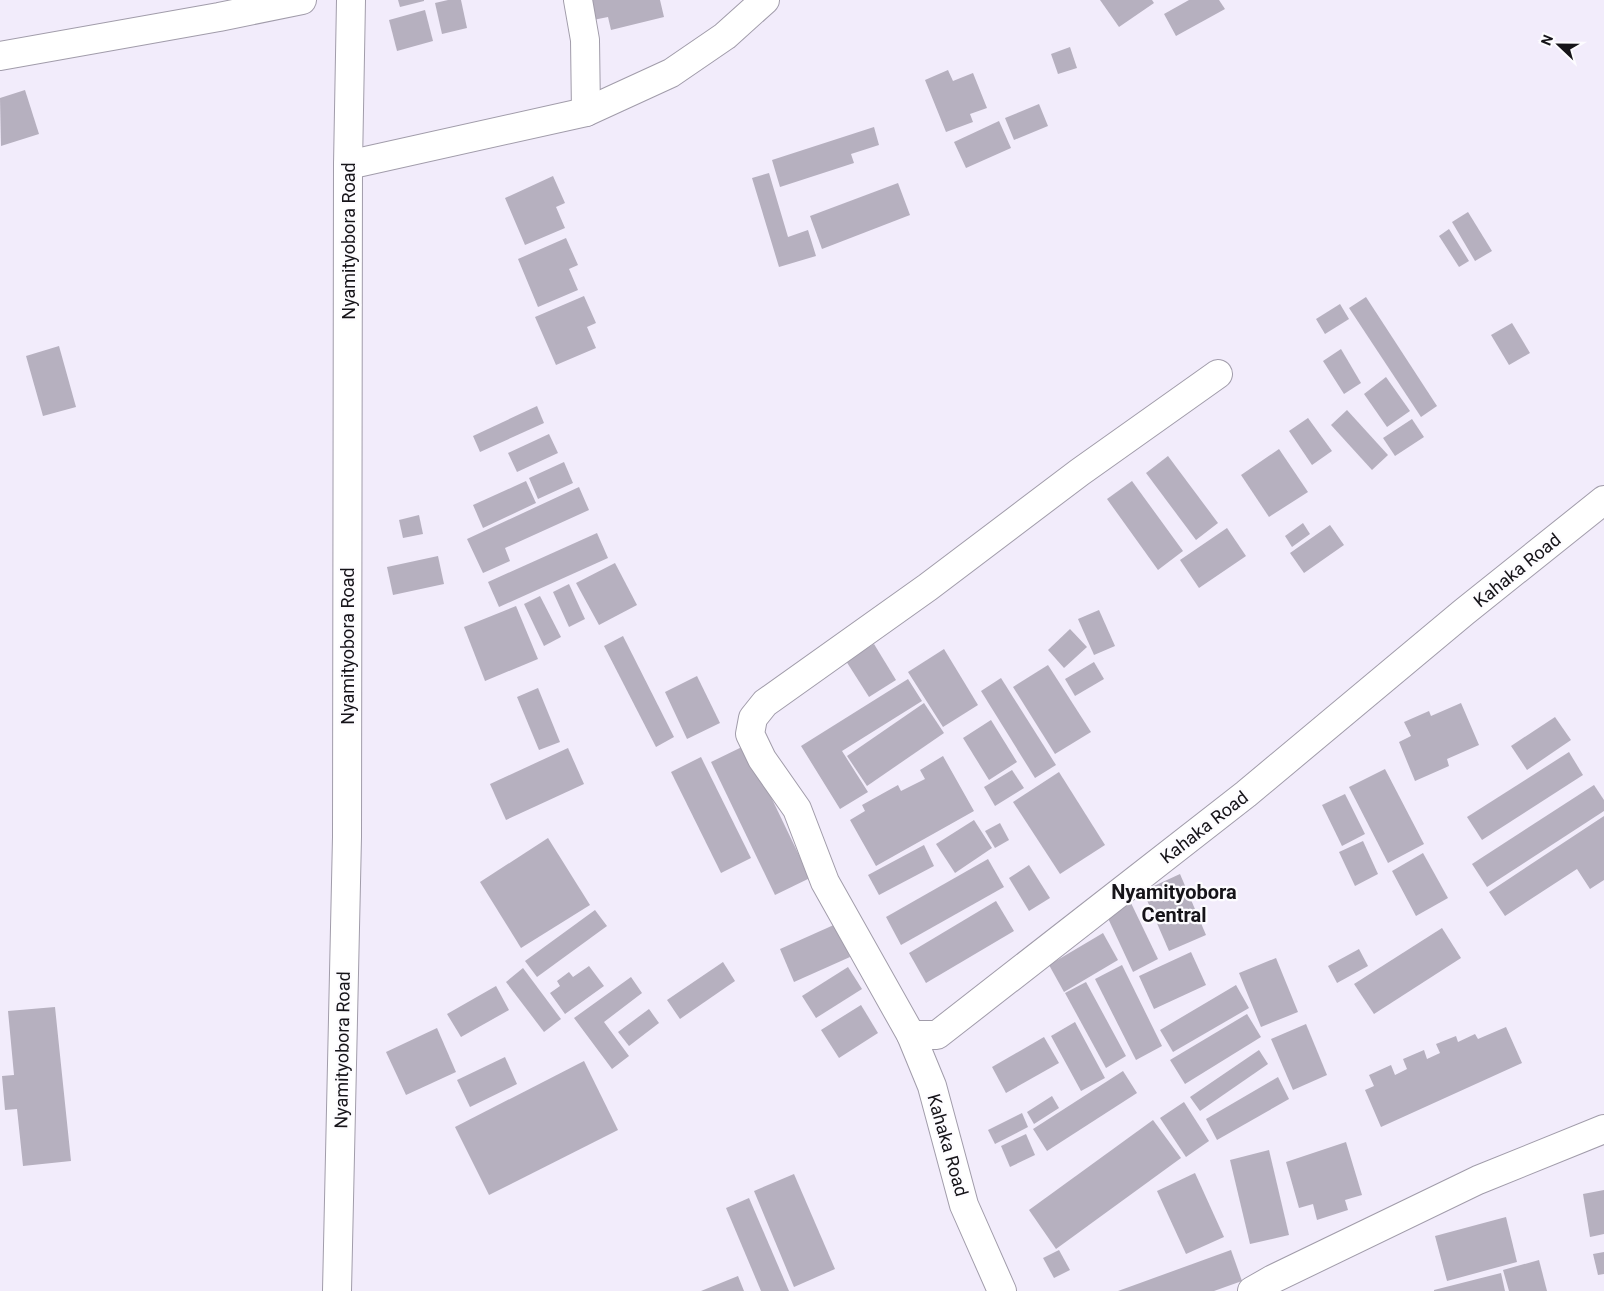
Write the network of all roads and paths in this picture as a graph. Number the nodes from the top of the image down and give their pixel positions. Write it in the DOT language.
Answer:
graph roads {
  1 [pos="302,0"];
  2 [pos="351,0"];
  3 [pos="578,0"];
  4 [pos="765,0"];
  5 [pos="0,56"];
  6 [pos="586,112"];
  7 [pos="348,165"];
  8 [pos="1218,374"];
  9 [pos="1604,500"];
  10 [pos="911,1036"];
  11 [pos="1604,1129"];
  12 [pos="337,1291"];
  13 [pos="1002,1291"];
  14 [pos="1252,1291"];
  1 -- 5 [label="street"];
  2 -- 7 [label="street, Nyamityobora Road"];
  3 -- 6 [label="street"];
  4 -- 6 [label="street"];
  6 -- 7 [label="street"];
  7 -- 12 [label="street, Nyamityobora Road"];
  8 -- 10 [label="street"];
  9 -- 10 [label="street, Kahaka Road"];
  10 -- 13 [label="street, Kahaka Road"];
  11 -- 14 [label="street"];
}
